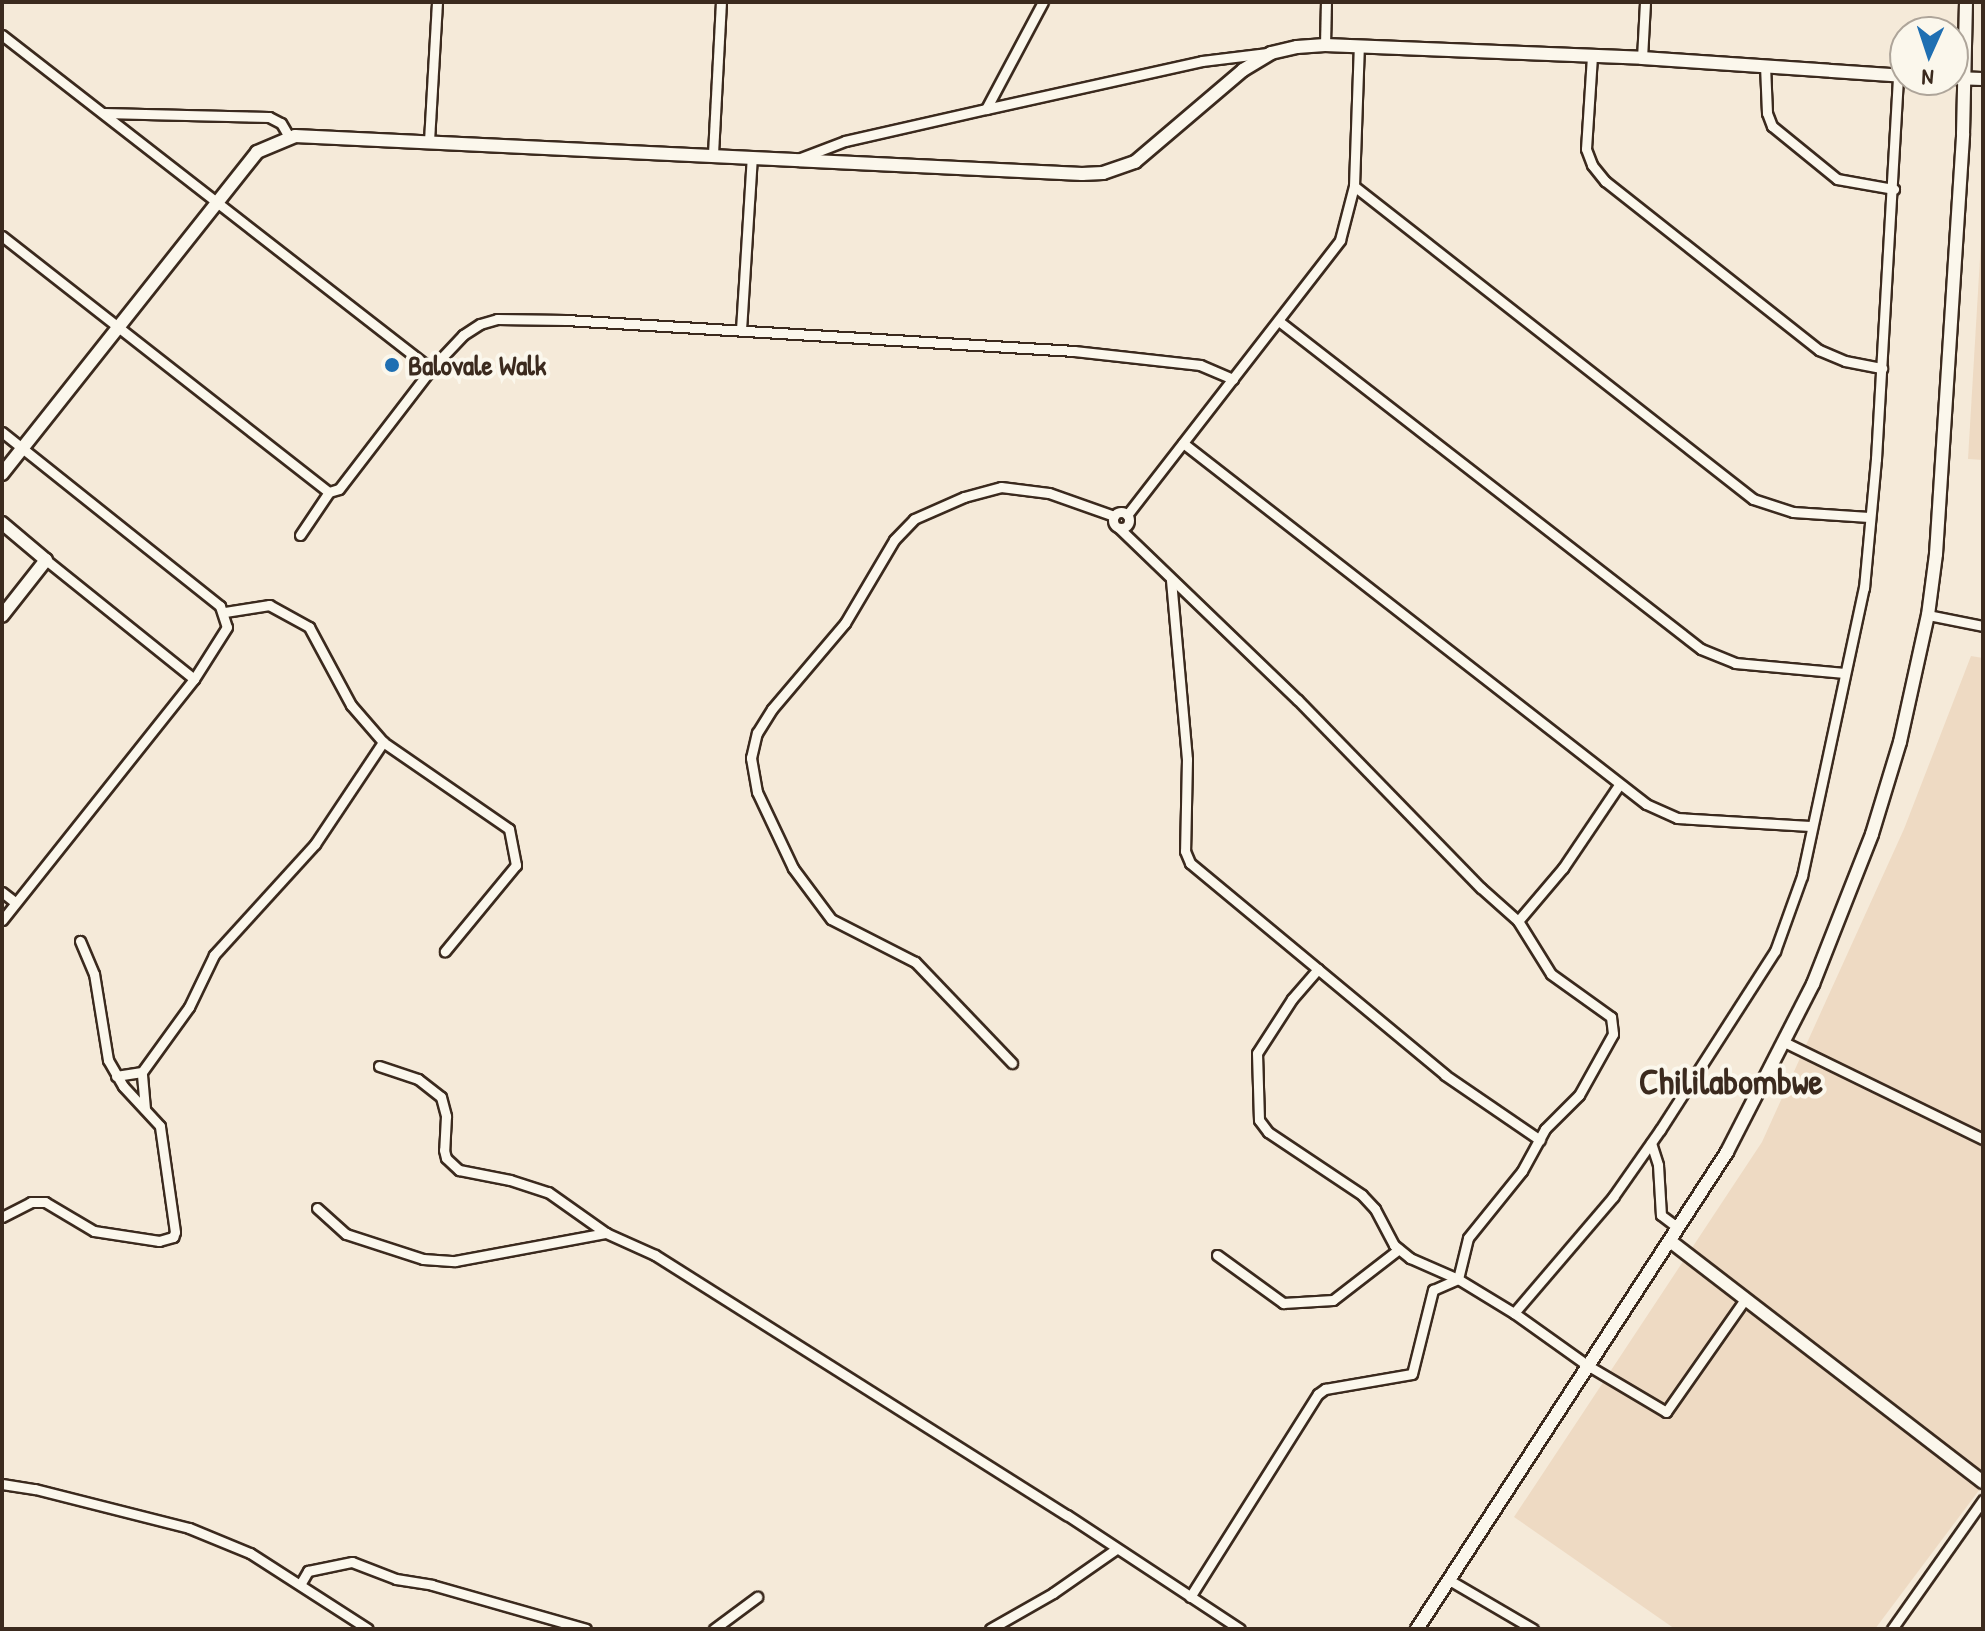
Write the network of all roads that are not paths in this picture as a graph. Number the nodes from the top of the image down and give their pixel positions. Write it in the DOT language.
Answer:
graph roads {
  1 [pos="437,2"];
  2 [pos="721,2"];
  3 [pos="1043,2"];
  4 [pos="1326,2"];
  5 [pos="1645,2"];
  6 [pos="2,35"];
  7 [pos="1325,45"];
  8 [pos="1359,46"];
  9 [pos="1271,53"];
  10 [pos="1592,56"];
  11 [pos="1642,58"];
  12 [pos="1765,65"];
  13 [pos="1889,75"];
  14 [pos="1901,96"];
  15 [pos="1960,96"];
  16 [pos="986,109"];
  17 [pos="101,113"];
  18 [pos="289,137"];
  19 [pos="429,141"];
  20 [pos="713,154"];
  21 [pos="752,157"];
  22 [pos="796,159"];
  23 [pos="1354,186"];
  24 [pos="1894,189"];
  25 [pos="216,202"];
  26 [pos="2,236"];
  27 [pos="1280,322"];
  28 [pos="118,327"];
  29 [pos="741,330"];
  30 [pos="1882,368"];
  31 [pos="431,369"];
  32 [pos="1233,379"];
  33 [pos="2,432"];
  34 [pos="1183,443"];
  35 [pos="22,448"];
  36 [pos="2,474"];
  37 [pos="329,492"];
  38 [pos="1127,515"];
  39 [pos="1114,516"];
  40 [pos="1869,517"];
  41 [pos="2,523"];
  42 [pos="1119,528"];
  43 [pos="300,535"];
  44 [pos="46,560"];
  45 [pos="1171,580"];
  46 [pos="225,612"];
  47 [pos="1928,615"];
  48 [pos="2,616"];
  49 [pos="1983,626"];
  50 [pos="1845,673"];
  51 [pos="194,679"];
  52 [pos="383,742"];
  53 [pos="1619,785"];
  54 [pos="1810,826"];
  55 [pos="2,892"];
  56 [pos="15,902"];
  57 [pos="2,920"];
  58 [pos="1518,921"];
  59 [pos="80,941"];
  60 [pos="445,951"];
  61 [pos="1318,969"];
  62 [pos="1784,1042"];
  63 [pos="1012,1063"];
  64 [pos="379,1066"];
  65 [pos="142,1072"];
  66 [pos="116,1076"];
  67 [pos="145,1110"];
  68 [pos="1983,1139"];
  69 [pos="1540,1140"];
  70 [pos="1651,1143"];
  71 [pos="317,1208"];
  72 [pos="2,1217"];
  73 [pos="1678,1228"];
  74 [pos="606,1233"];
  75 [pos="1670,1241"];
  76 [pos="1399,1249"];
  77 [pos="1217,1255"];
  78 [pos="1458,1279"];
  79 [pos="1745,1299"];
  80 [pos="1514,1313"];
  81 [pos="1587,1365"];
  82 [pos="1983,1482"];
  83 [pos="2,1484"];
  84 [pos="1983,1500"];
  85 [pos="1116,1549"];
  86 [pos="1449,1580"];
  87 [pos="301,1583"];
  88 [pos="757,1597"];
  89 [pos="1190,1597"];
  90 [pos="368,1629"];
  91 [pos="586,1629"];
  92 [pos="714,1629"];
  93 [pos="990,1629"];
  94 [pos="1240,1629"];
  95 [pos="1417,1629"];
  96 [pos="1533,1629"];
  97 [pos="1892,1629"];
  1 -- 19 [label="street"];
  2 -- 20 [label="street"];
  3 -- 16 [label="street"];
  4 -- 7 [label="street"];
  5 -- 11 [label="street"];
  6 -- 17 [label="street"];
  7 -- 8 [label="street"];
  7 -- 9 [label="street"];
  8 -- 10 [label="street"];
  8 -- 23 [label="street"];
  9 -- 16 [label="street"];
  9 -- 22 [label="street"];
  10 -- 11 [label="street"];
  10 -- 30 [label="street"];
  11 -- 12 [label="street"];
  12 -- 13 [label="street"];
  12 -- 24 [label="street"];
  14 -- 24 [label="street"];
  15 -- 47 [label="street"];
  16 -- 22 [label="street"];
  17 -- 18 [label="street"];
  17 -- 25 [label="street"];
  18 -- 19 [label="street"];
  18 -- 25 [label="street"];
  19 -- 20 [label="street"];
  20 -- 21 [label="street"];
  21 -- 22 [label="street"];
  21 -- 29 [label="street"];
  23 -- 27 [label="street"];
  23 -- 40 [label="street"];
  24 -- 30 [label="street"];
  25 -- 28 [label="street"];
  25 -- 31 [label="street"];
  26 -- 28 [label="street"];
  27 -- 32 [label="street"];
  27 -- 50 [label="street"];
  28 -- 35 [label="street"];
  28 -- 37 [label="street"];
  29 -- 31 [label="street"];
  29 -- 32 [label="street"];
  30 -- 40 [label="street"];
  31 -- 37 [label="street"];
  32 -- 34 [label="street"];
  33 -- 35 [label="street"];
  34 -- 38 [label="street"];
  34 -- 53 [label="street"];
  35 -- 36 [label="street"];
  35 -- 46 [label="street"];
  37 -- 43 [label="street"];
  38 -- 39 [label="street"];
  38 -- 42 [label="street"];
  39 -- 42 [label="street"];
  39 -- 63 [label="street"];
  40 -- 50 [label="street"];
  41 -- 44 [label="street"];
  42 -- 45 [label="street"];
  44 -- 48 [label="street"];
  44 -- 51 [label="street"];
  45 -- 58 [label="street"];
  45 -- 61 [label="street"];
  46 -- 51 [label="street"];
  46 -- 52 [label="street"];
  47 -- 49 [label="street"];
  47 -- 62 [label="street"];
  50 -- 54 [label="street"];
  51 -- 56 [label="street"];
  52 -- 60 [label="street"];
  52 -- 65 [label="street"];
  53 -- 54 [label="street"];
  53 -- 58 [label="street"];
  54 -- 70 [label="street"];
  55 -- 56 [label="street"];
  56 -- 57 [label="street"];
  58 -- 69 [label="street"];
  59 -- 66 [label="street"];
  61 -- 69 [label="street"];
  61 -- 76 [label="street"];
  62 -- 68 [label="street"];
  62 -- 73 [label="street"];
  64 -- 74 [label="street"];
  65 -- 66 [label="street"];
  65 -- 67 [label="street"];
  66 -- 67 [label="street"];
  67 -- 72 [label="street"];
  69 -- 78 [label="street"];
  70 -- 73 [label="street"];
  70 -- 80 [label="street"];
  71 -- 74 [label="street"];
  73 -- 75 [label="street"];
  74 -- 85 [label="street"];
  75 -- 79 [label="street"];
  75 -- 81 [label="street"];
  76 -- 77 [label="street"];
  76 -- 78 [label="street"];
  78 -- 80 [label="street"];
  78 -- 89 [label="street"];
  79 -- 81 [label="street"];
  79 -- 82 [label="street"];
  80 -- 81 [label="street"];
  81 -- 86 [label="street"];
  83 -- 87 [label="street"];
  84 -- 97 [label="street"];
  85 -- 89 [label="street"];
  85 -- 93 [label="street"];
  86 -- 95 [label="street"];
  86 -- 96 [label="street"];
  87 -- 90 [label="street"];
  87 -- 91 [label="street"];
  88 -- 92 [label="street"];
  89 -- 94 [label="street"];
}
